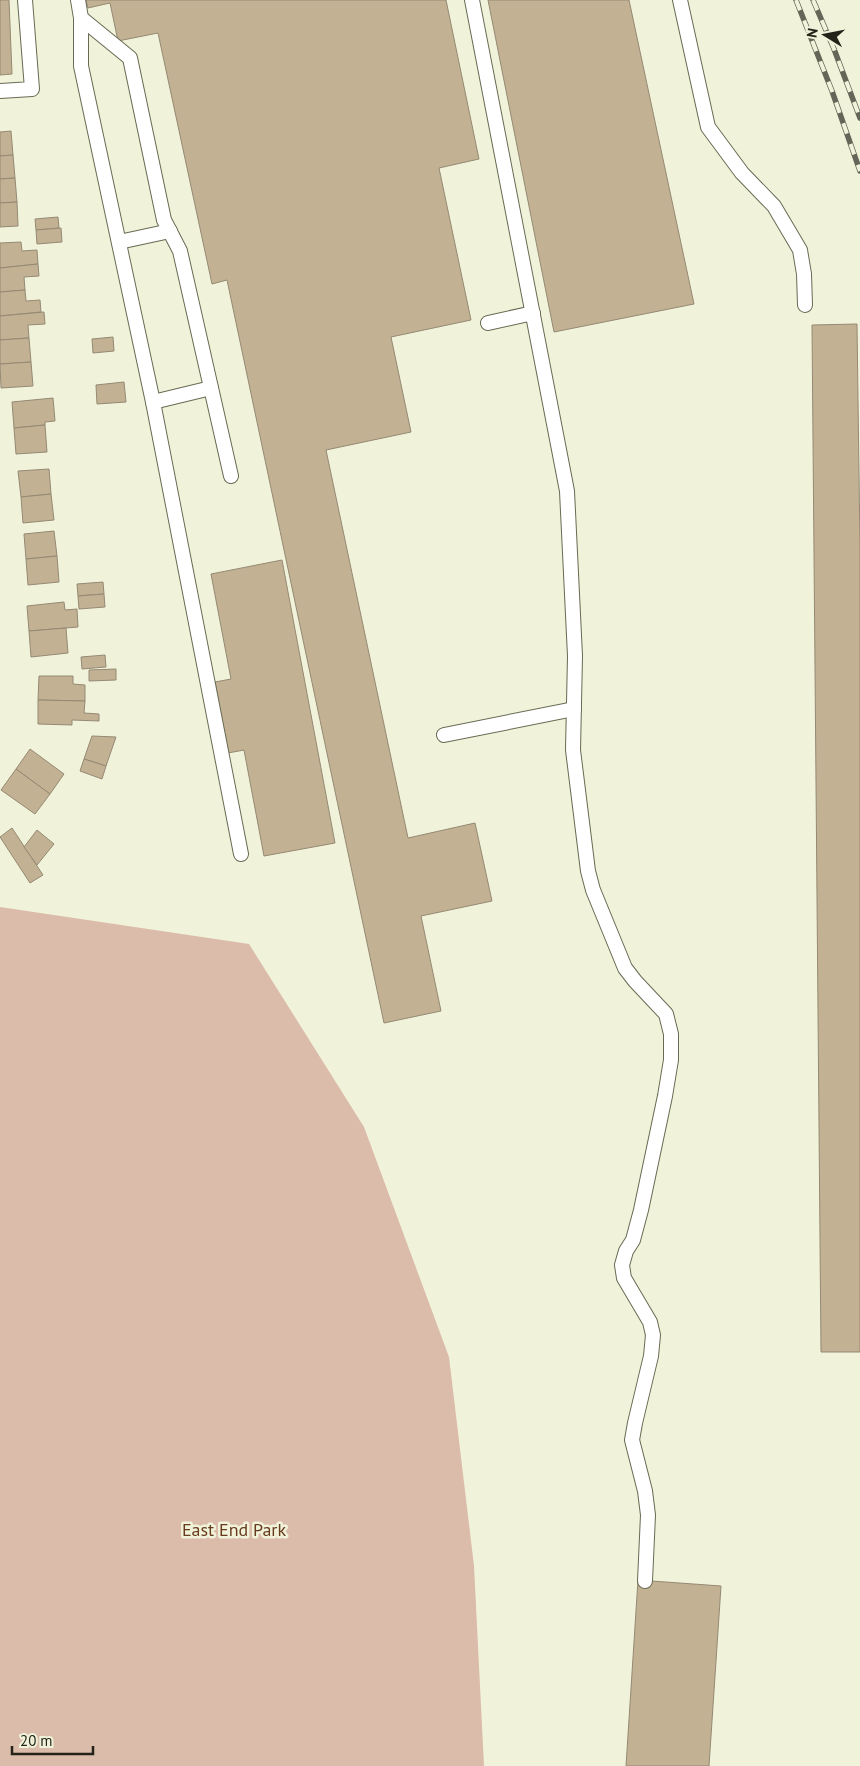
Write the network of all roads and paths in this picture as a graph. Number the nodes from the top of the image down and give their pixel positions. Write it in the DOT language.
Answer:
graph roads {
  1 [pos="25,0"];
  2 [pos="78,0"];
  3 [pos="472,0"];
  4 [pos="680,0"];
  5 [pos="81,18"];
  6 [pos="0,91"];
  7 [pos="170,231"];
  8 [pos="119,242"];
  9 [pos="806,305"];
  10 [pos="533,313"];
  11 [pos="488,323"];
  12 [pos="211,388"];
  13 [pos="153,402"];
  14 [pos="231,476"];
  15 [pos="574,709"];
  16 [pos="444,735"];
  17 [pos="241,854"];
  18 [pos="645,1581"];
  1 -- 6 [label="lane"];
  2 -- 5 [label="lane"];
  3 -- 10 [label="lane"];
  4 -- 9 [label="lane"];
  5 -- 7 [label="lane"];
  5 -- 8 [label="lane"];
  7 -- 8 [label="lane"];
  7 -- 12 [label="lane"];
  8 -- 13 [label="lane"];
  10 -- 11 [label="lane"];
  10 -- 15 [label="lane"];
  12 -- 13 [label="lane"];
  12 -- 14 [label="lane"];
  13 -- 17 [label="lane"];
  15 -- 16 [label="lane"];
  15 -- 18 [label="lane"];
}
